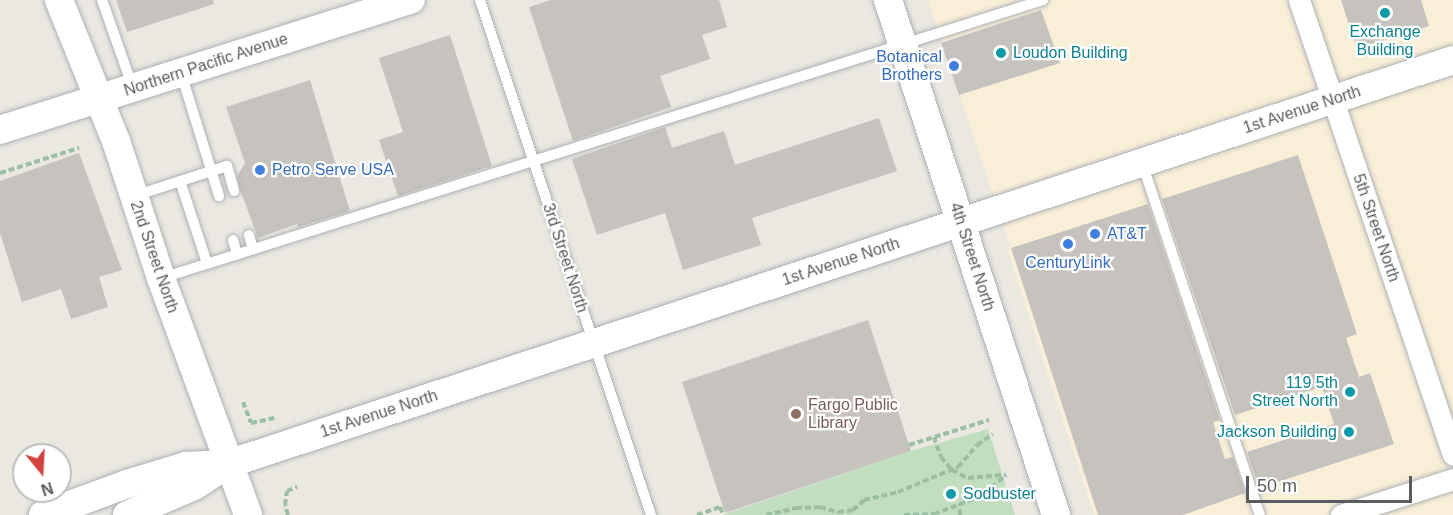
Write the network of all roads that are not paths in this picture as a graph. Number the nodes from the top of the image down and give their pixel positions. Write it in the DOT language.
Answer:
graph roads {
  1 [pos="59,0"];
  2 [pos="102,0"];
  3 [pos="411,0"];
  4 [pos="480,0"];
  5 [pos="888,0"];
  6 [pos="1043,0"];
  7 [pos="1299,0"];
  8 [pos="902,45"];
  9 [pos="1453,60"];
  10 [pos="181,73"];
  11 [pos="133,88"];
  12 [pos="99,99"];
  13 [pos="1333,100"];
  14 [pos="0,130"];
  15 [pos="533,161"];
  16 [pos="1142,163"];
  17 [pos="211,171"];
  18 [pos="180,181"];
  19 [pos="234,191"];
  20 [pos="219,195"];
  21 [pos="134,196"];
  22 [pos="960,222"];
  23 [pos="249,235"];
  24 [pos="233,240"];
  25 [pos="253,249"];
  26 [pos="237,254"];
  27 [pos="207,263"];
  28 [pos="161,278"];
  29 [pos="593,343"];
  30 [pos="1453,455"];
  31 [pos="228,464"];
  32 [pos="1453,479"];
  33 [pos="132,513"];
  34 [pos="43,515"];
  35 [pos="248,515"];
  36 [pos="651,515"];
  37 [pos="1056,515"];
  38 [pos="1260,515"];
  39 [pos="1341,515"];
  1 -- 12 [label="street, 2nd Street North"];
  2 -- 11 [label="lane"];
  3 -- 10 [label="street, Northern Pacific Avenue"];
  4 -- 15 [label="lane, 3rd Street North"];
  5 -- 8 [label="street, 4th Street North"];
  6 -- 8 [label="lane"];
  7 -- 13 [label="street, 5th Street North"];
  8 -- 15 [label="lane"];
  8 -- 22 [label="street, 4th Street North"];
  9 -- 13 [label="street, 1st Avenue North"];
  10 -- 11 [label="street, Northern Pacific Avenue"];
  10 -- 17 [label="lane"];
  11 -- 12 [label="street, Northern Pacific Avenue"];
  12 -- 14 [label="street, Northern Pacific Avenue"];
  12 -- 21 [label="street, 2nd Street North"];
  13 -- 16 [label="street, 1st Avenue North"];
  13 -- 30 [label="street, 5th Street North"];
  15 -- 25 [label="lane"];
  15 -- 29 [label="lane, 3rd Street North"];
  16 -- 22 [label="street, 1st Avenue North"];
  16 -- 38 [label="lane"];
  17 -- 18 [label="lane"];
  17 -- 19 [label="lane"];
  17 -- 20 [label="lane"];
  18 -- 21 [label="lane"];
  18 -- 27 [label="lane"];
  21 -- 28 [label="street, 2nd Street North"];
  22 -- 29 [label="street, 1st Avenue North"];
  22 -- 37 [label="street, 4th Street North"];
  23 -- 25 [label="lane"];
  24 -- 26 [label="lane"];
  25 -- 26 [label="lane"];
  26 -- 27 [label="lane"];
  27 -- 28 [label="lane"];
  28 -- 31 [label="street, 2nd Street North"];
  29 -- 31 [label="street, 1st Avenue North"];
  29 -- 36 [label="lane, 3rd Street North"];
  31 -- 33 [label="street, 1st Avenue North"];
  31 -- 34 [label="street, 1st Avenue North"];
  31 -- 35 [label="street, 2nd Street North"];
  32 -- 39 [label="street"];
}
